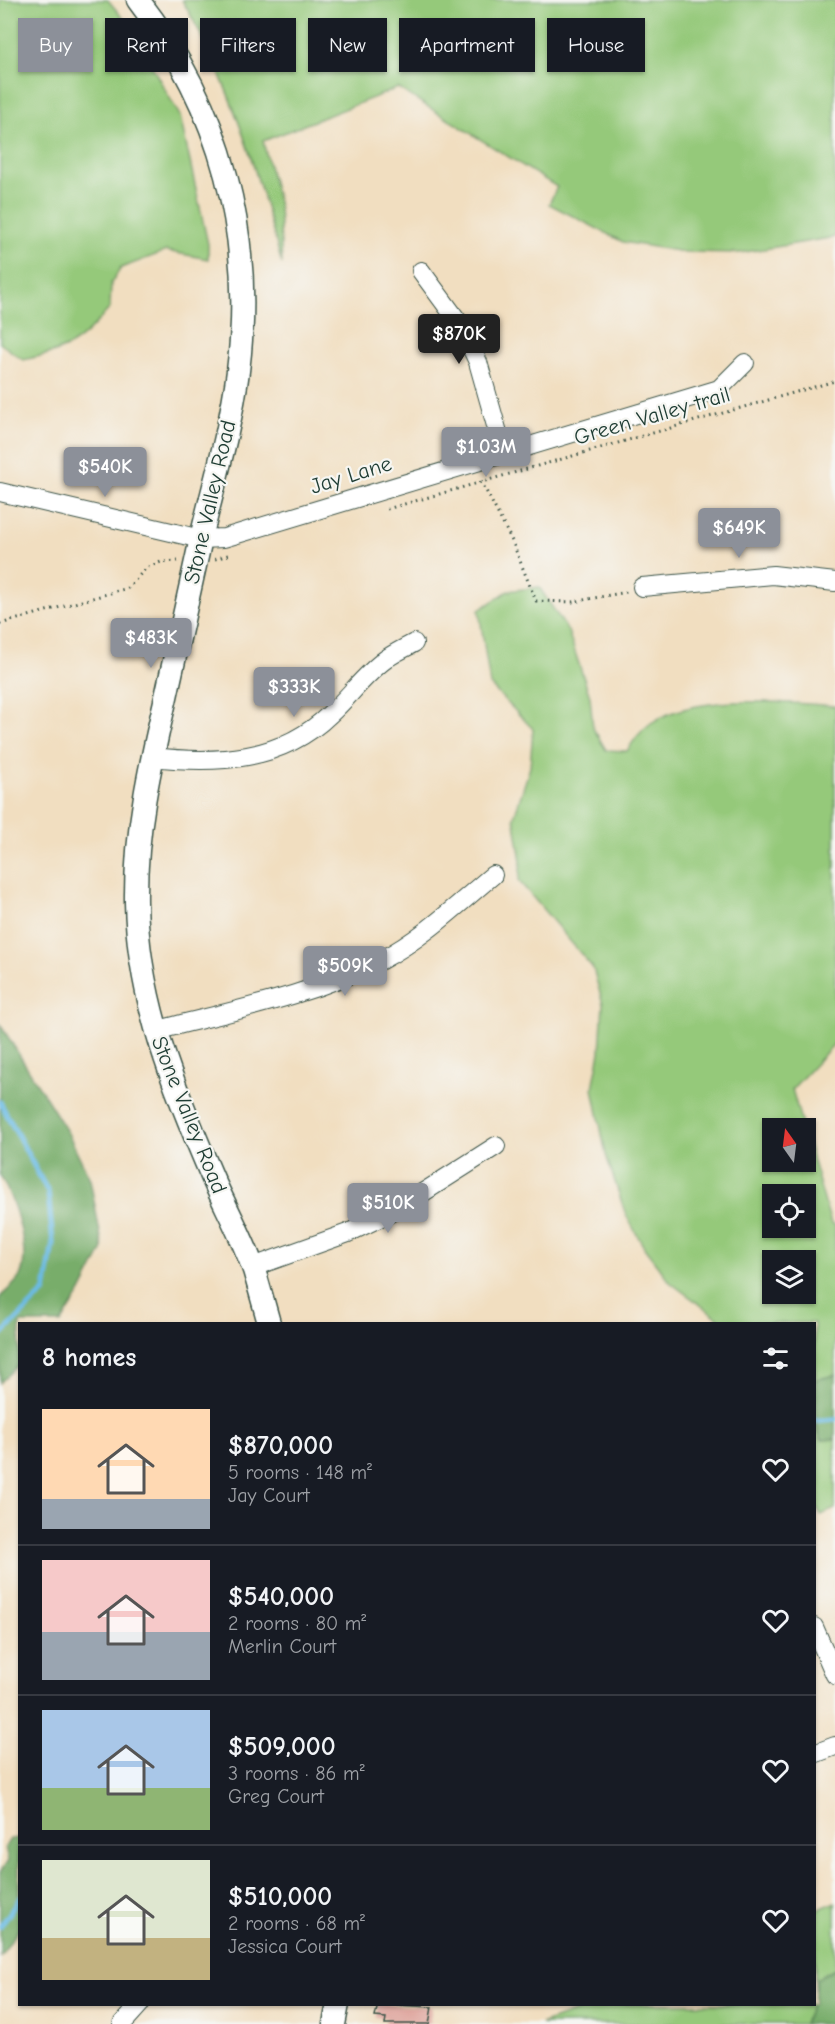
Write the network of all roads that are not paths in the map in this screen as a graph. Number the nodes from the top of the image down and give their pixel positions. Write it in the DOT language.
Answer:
graph roads {
  1 [pos="138,0"];
  2 [pos="421,271"];
  3 [pos="745,363"];
  4 [pos="504,454"];
  5 [pos="0,492"];
  6 [pos="199,550"];
  7 [pos="835,582"];
  8 [pos="642,587"];
  9 [pos="414,643"];
  10 [pos="152,757"];
  11 [pos="493,875"];
  12 [pos="155,1031"];
  13 [pos="496,1146"];
  14 [pos="253,1267"];
  15 [pos="269,1322"];
  16 [pos="816,1632"];
  17 [pos="835,1675"];
  18 [pos="835,1746"];
  19 [pos="816,1753"];
  20 [pos="138,2006"];
  21 [pos="338,2006"];
  22 [pos="122,2024"];
  23 [pos="334,2024"];
  1 -- 6 [label="street, Stone Valley Road"];
  2 -- 4 [label="street"];
  3 -- 4 [label="street, Jay Lane"];
  4 -- 6 [label="street, Jay Lane"];
  5 -- 6 [label="street"];
  6 -- 10 [label="street, Stone Valley Road"];
  7 -- 8 [label="street"];
  9 -- 10 [label="street"];
  10 -- 12 [label="street, Stone Valley Road"];
  11 -- 12 [label="street"];
  12 -- 14 [label="street, Stone Valley Road"];
  13 -- 14 [label="street"];
  14 -- 15 [label="street, Stone Valley Road"];
  16 -- 17 [label="street"];
  18 -- 19 [label="street"];
  20 -- 22 [label="street"];
  21 -- 23 [label="street"];
}
